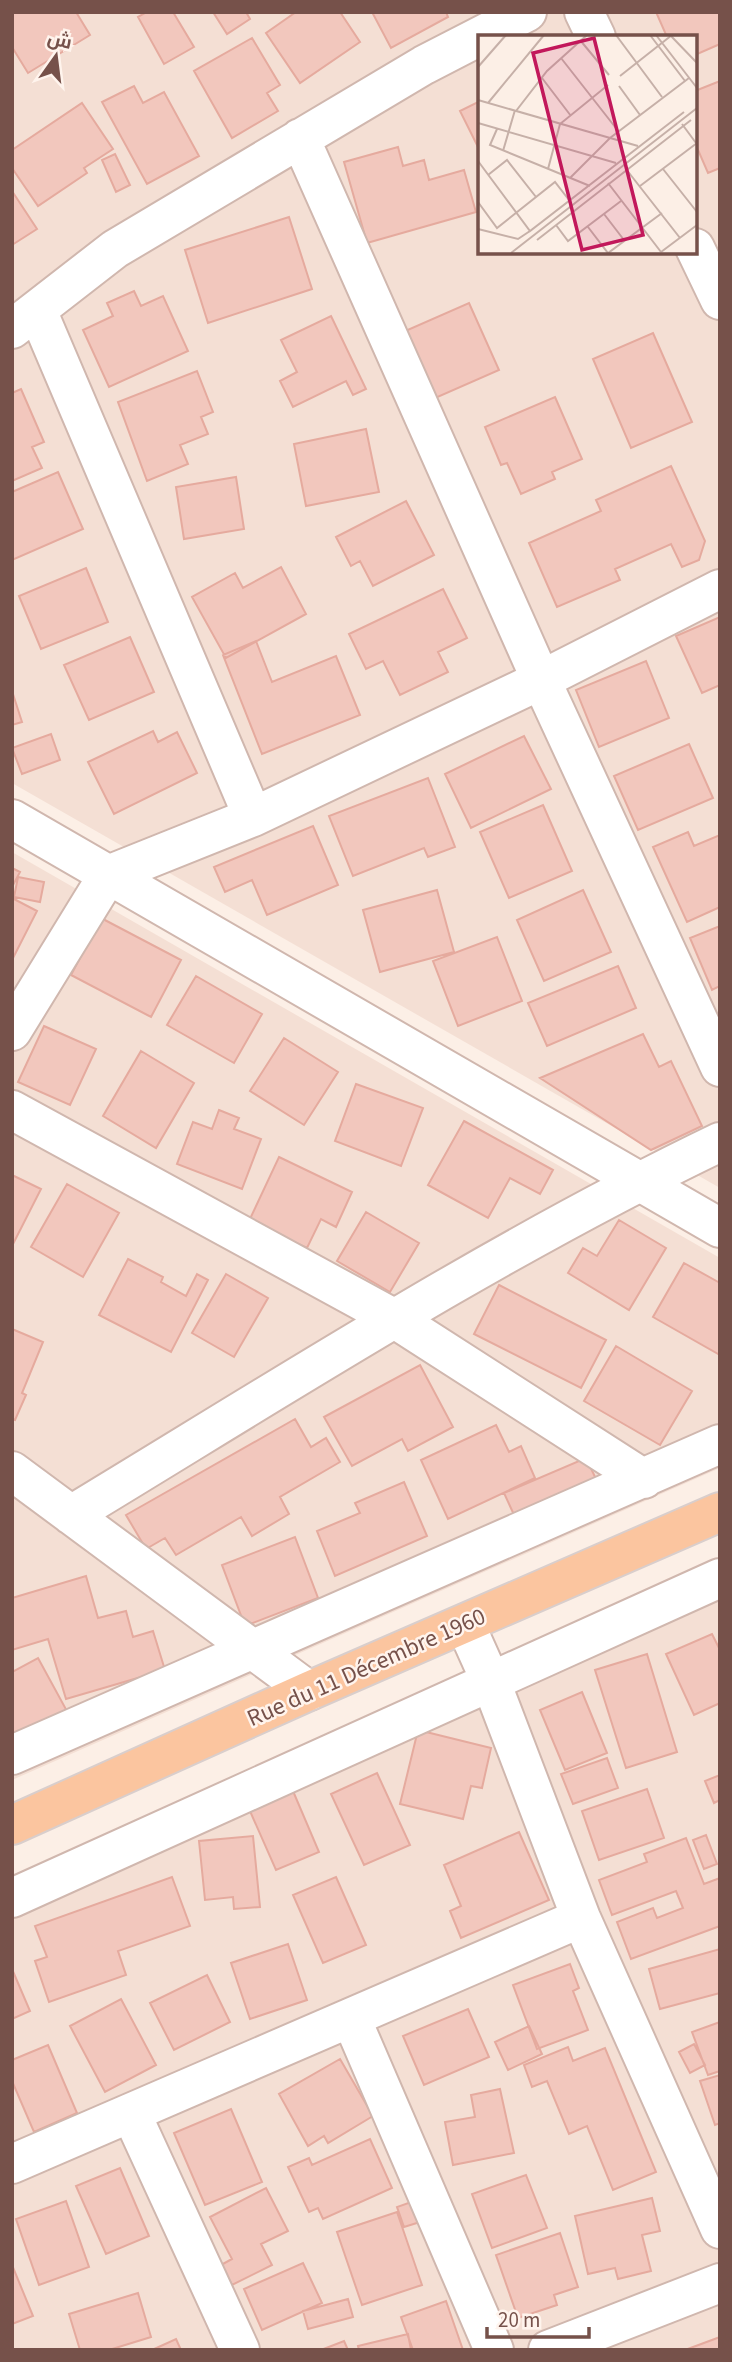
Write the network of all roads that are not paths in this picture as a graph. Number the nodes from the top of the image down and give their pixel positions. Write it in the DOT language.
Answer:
graph roads {
  1 [pos="527,12"];
  2 [pos="584,12"];
  3 [pos="482,35"];
  4 [pos="595,35"];
  5 [pos="478,37"];
  6 [pos="300,138"];
  7 [pos="697,252"];
  8 [pos="720,300"];
  9 [pos="25,320"];
  10 [pos="720,589"];
  11 [pos="541,680"];
  12 [pos="253,817"];
  13 [pos="12,819"];
  14 [pos="108,875"];
  15 [pos="12,1031"];
  16 [pos="720,1067"];
  17 [pos="12,1110"];
  18 [pos="720,1142"];
  19 [pos="637,1182"];
  20 [pos="720,1228"];
  21 [pos="395,1319"];
  22 [pos="720,1444"];
  23 [pos="12,1471"];
  24 [pos="644,1479"];
  25 [pos="720,1511"];
  26 [pos="71,1515"];
  27 [pos="720,1578"];
  28 [pos="465,1624"];
  29 [pos="254,1650"];
  30 [pos="491,1682"];
  31 [pos="309,1690"];
  32 [pos="12,1755"];
  33 [pos="12,1825"];
  34 [pos="12,1898"];
  35 [pos="580,1918"];
  36 [pos="351,2018"];
  37 [pos="131,2113"];
  38 [pos="12,2164"];
  39 [pos="720,2229"];
  40 [pos="720,2283"];
  41 [pos="240,2350"];
  42 [pos="494,2350"];
  43 [pos="548,2350"];
  1 -- 3 [label="street"];
  2 -- 4 [label="street"];
  5 -- 6 [label="street"];
  6 -- 9 [label="street"];
  6 -- 11 [label="street"];
  7 -- 8 [label="street"];
  9 -- 12 [label="street"];
  10 -- 11 [label="street"];
  11 -- 12 [label="street"];
  11 -- 16 [label="street"];
  12 -- 14 [label="street"];
  13 -- 14 [label="street"];
  14 -- 15 [label="street"];
  14 -- 19 [label="street"];
  17 -- 21 [label="street"];
  18 -- 19 [label="street"];
  19 -- 20 [label="street"];
  19 -- 21 [label="street"];
  21 -- 24 [label="street"];
  21 -- 26 [label="street"];
  22 -- 24 [label="street"];
  23 -- 26 [label="street"];
  24 -- 29 [label="street"];
  25 -- 28 [label="main road, Rue du 11 Décembre 1960"];
  26 -- 29 [label="street"];
  27 -- 30 [label="street"];
  28 -- 30 [label="street"];
  28 -- 31 [label="main road, Rue du 11 Décembre 1960"];
  29 -- 31 [label="street"];
  29 -- 32 [label="street"];
  30 -- 34 [label="street"];
  30 -- 35 [label="street"];
  31 -- 33 [label="main road, Rue du 11 Décembre 1960"];
  35 -- 36 [label="street"];
  35 -- 39 [label="street"];
  36 -- 37 [label="street"];
  36 -- 42 [label="street"];
  37 -- 38 [label="street"];
  37 -- 41 [label="street"];
  40 -- 43 [label="street"];
}
